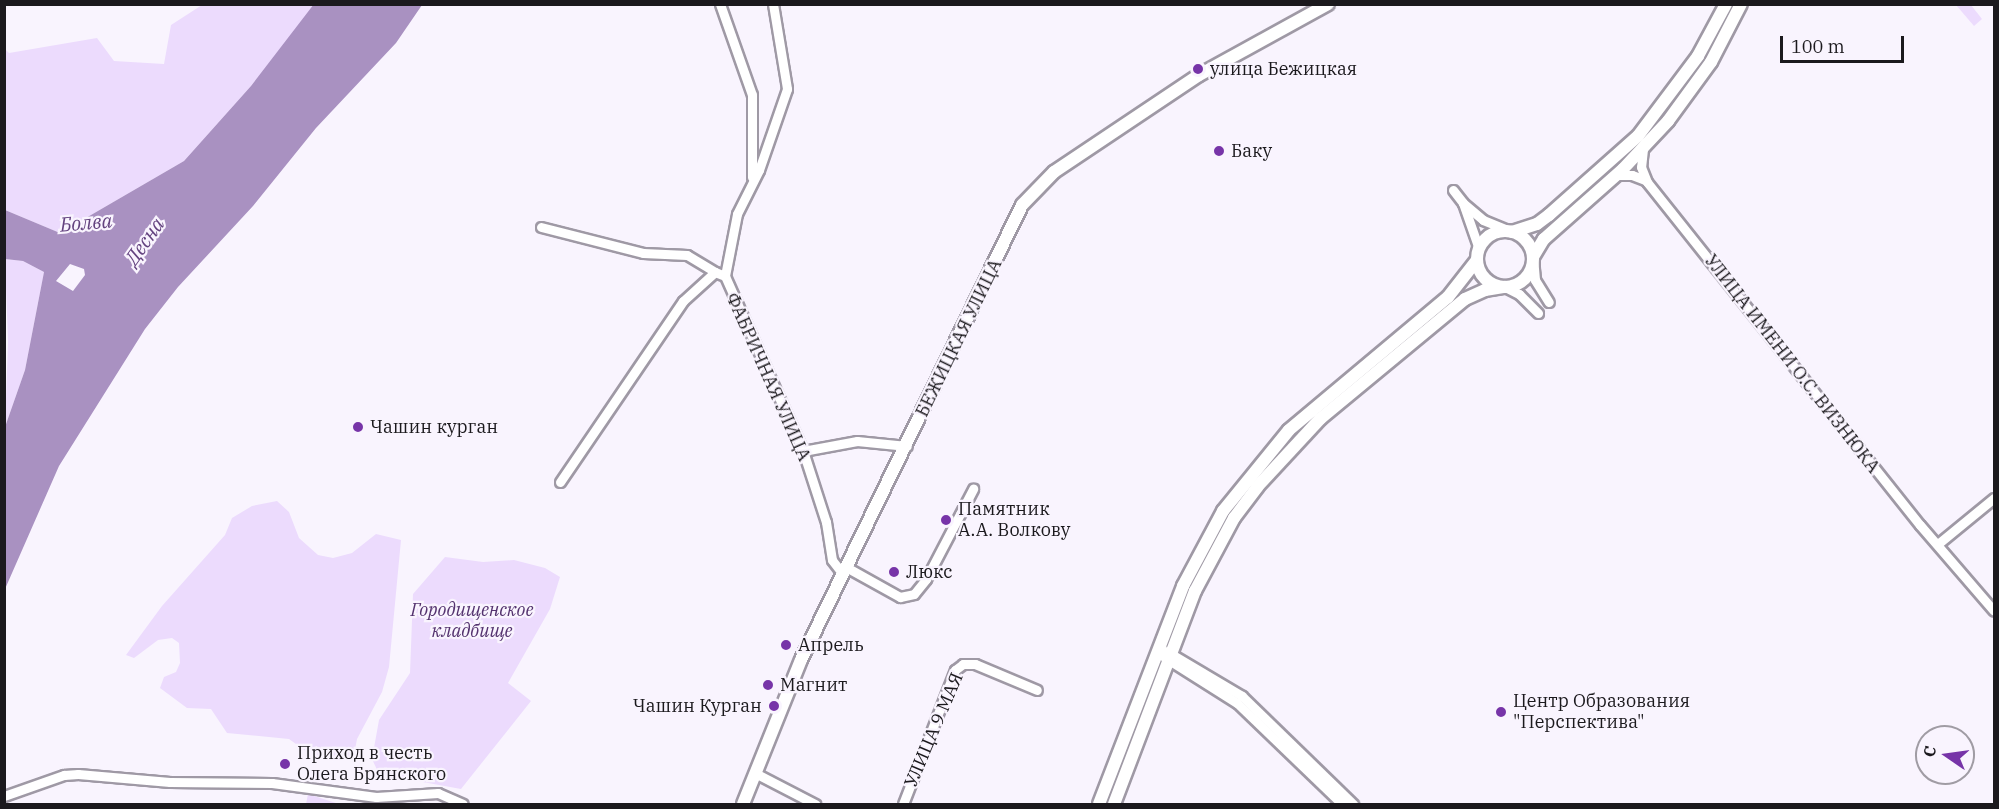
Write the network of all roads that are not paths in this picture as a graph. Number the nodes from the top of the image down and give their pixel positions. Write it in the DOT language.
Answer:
graph roads {
  1 [pos="720,4"];
  2 [pos="773,4"];
  3 [pos="1328,4"];
  4 [pos="1726,4"];
  5 [pos="1741,4"];
  6 [pos="1643,149"];
  7 [pos="1616,175"];
  8 [pos="752,177"];
  9 [pos="1647,182"];
  10 [pos="1453,190"];
  11 [pos="1463,203"];
  12 [pos="541,227"];
  13 [pos="1512,232"];
  14 [pos="1478,254"];
  15 [pos="1533,257"];
  16 [pos="715,272"];
  17 [pos="725,276"];
  18 [pos="1505,287"];
  19 [pos="1549,302"];
  20 [pos="1538,313"];
  21 [pos="907,446"];
  22 [pos="802,451"];
  23 [pos="560,482"];
  24 [pos="973,489"];
  25 [pos="1995,498"];
  26 [pos="1939,543"];
  27 [pos="845,571"];
  28 [pos="1995,611"];
  29 [pos="1158,649"];
  30 [pos="1169,656"];
  31 [pos="1037,690"];
  32 [pos="755,773"];
  33 [pos="4,796"];
  34 [pos="463,804"];
  35 [pos="742,804"];
  36 [pos="815,804"];
  37 [pos="903,804"];
  38 [pos="1099,804"];
  39 [pos="1114,804"];
  40 [pos="1342,804"];
  41 [pos="1353,804"];
  1 -- 8 [label="street, ФАБРИЧНАЯ УЛИЦА"];
  2 -- 8 [label="street, ФАБРИЧНАЯ УЛИЦА"];
  3 -- 21 [label="main road, БЕЖИЦКАЯ УЛИЦА"];
  4 -- 13 [label="main road"];
  5 -- 6 [label="main road"];
  6 -- 7 [label="main road"];
  6 -- 9 [label="street"];
  7 -- 9 [label="street"];
  7 -- 15 [label="main road"];
  8 -- 17 [label="street, ФАБРИЧНАЯ УЛИЦА"];
  9 -- 26 [label="street, УЛИЦА ИМЕНИ О.С. ВИЗНЮКА"];
  10 -- 11 [label="street"];
  11 -- 13 [label="street"];
  11 -- 14 [label="street"];
  12 -- 16 [label="street, ФАБРИЧНАЯ УЛИЦА"];
  13 -- 14 [label="main road"];
  13 -- 15 [label="main road"];
  14 -- 18 [label="main road"];
  14 -- 29 [label="main road"];
  15 -- 18 [label="main road"];
  15 -- 19 [label="street"];
  16 -- 17 [label="street, ФАБРИЧНАЯ УЛИЦА"];
  16 -- 23 [label="street"];
  17 -- 22 [label="street, ФАБРИЧНАЯ УЛИЦА"];
  18 -- 20 [label="street"];
  18 -- 30 [label="main road"];
  21 -- 22 [label="street"];
  21 -- 27 [label="main road, БЕЖИЦКАЯ УЛИЦА"];
  22 -- 27 [label="street, ФАБРИЧНАЯ УЛИЦА"];
  24 -- 27 [label="street"];
  25 -- 26 [label="street"];
  26 -- 28 [label="street, УЛИЦА ИМЕНИ О.С. ВИЗНЮКА"];
  27 -- 32 [label="main road, БЕЖИЦКАЯ УЛИЦА"];
  29 -- 30 [label="street"];
  29 -- 38 [label="main road"];
  30 -- 39 [label="main road"];
  30 -- 40 [label="street"];
  30 -- 41 [label="street"];
  31 -- 37 [label="street, УЛИЦА 9 МАЯ"];
  32 -- 35 [label="main road, БЕЖИЦКАЯ УЛИЦА"];
  32 -- 36 [label="street"];
  33 -- 34 [label="street"];
}
